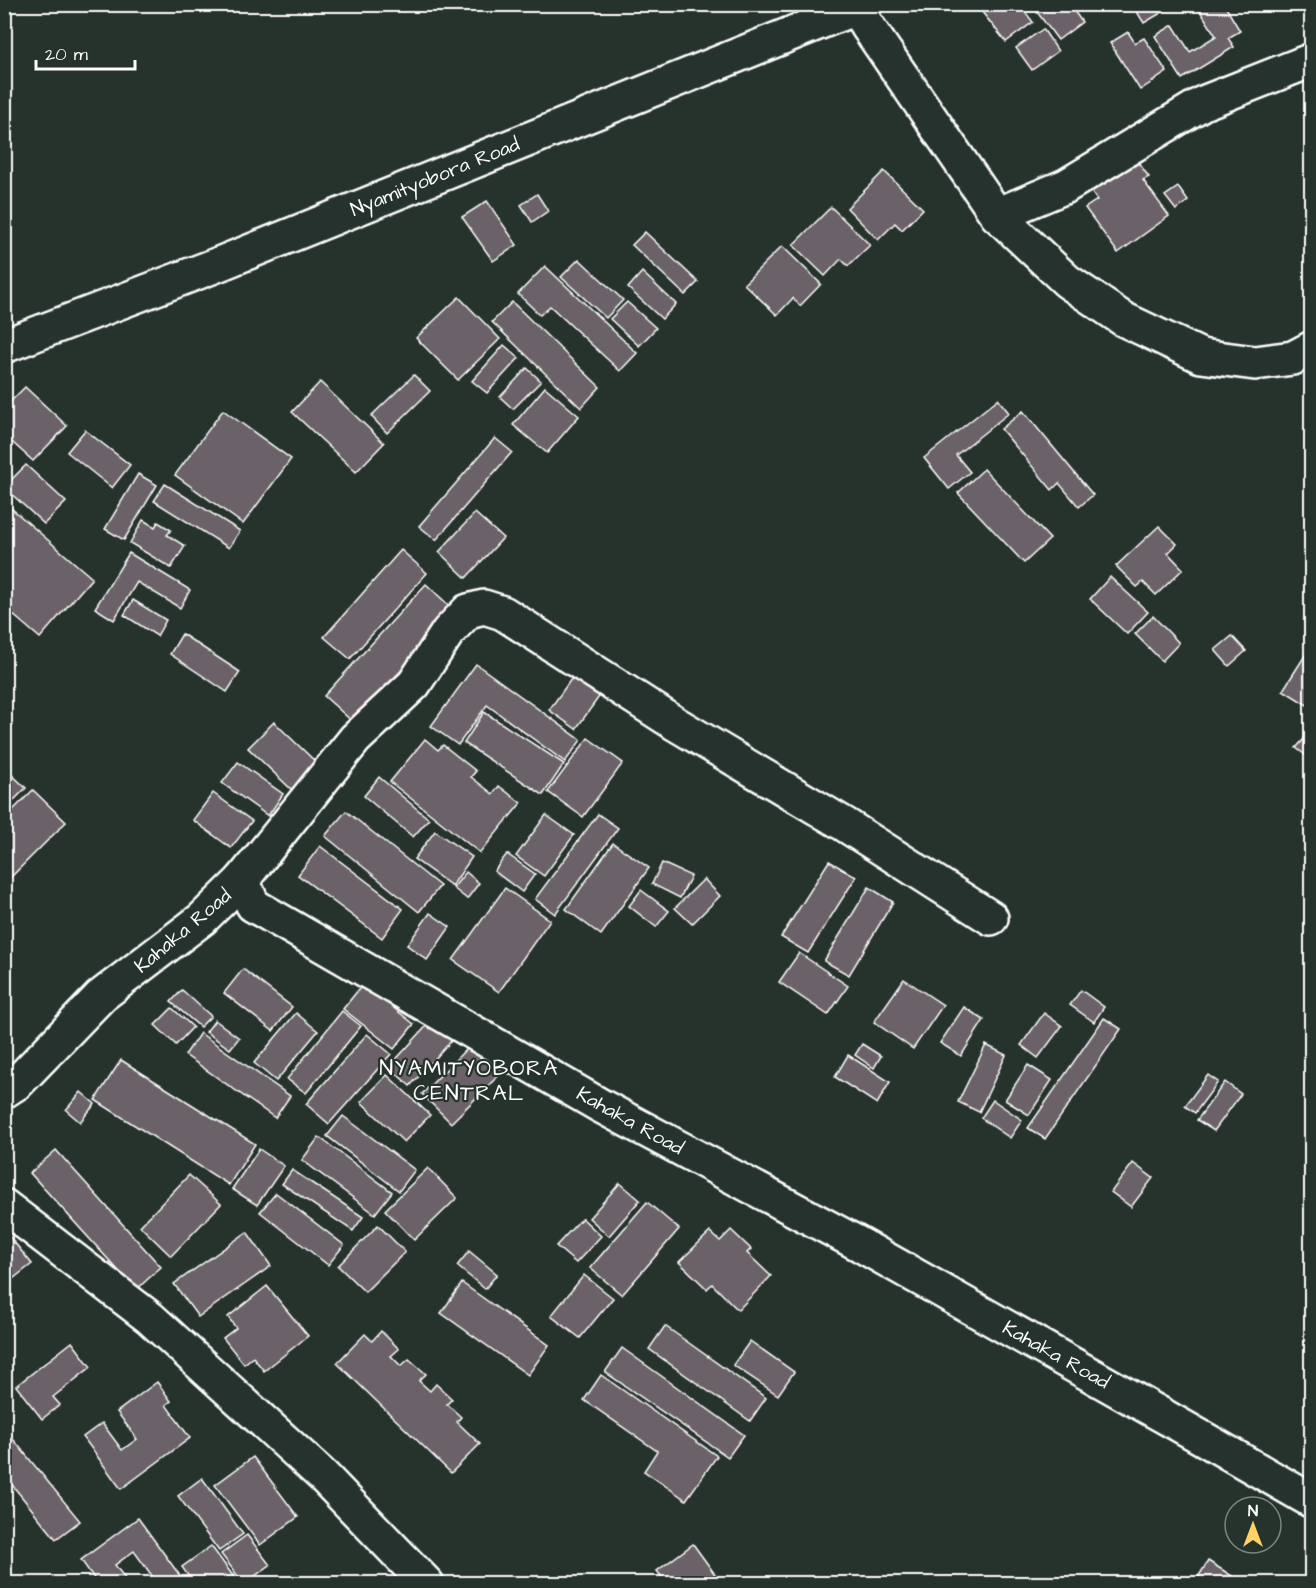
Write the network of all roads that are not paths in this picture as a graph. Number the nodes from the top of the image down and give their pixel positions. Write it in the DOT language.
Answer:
graph roads {
  1 [pos="860,6"];
  2 [pos="1311,60"];
  3 [pos="997,215"];
  4 [pos="4,346"];
  5 [pos="1311,348"];
  6 [pos="242,880"];
  7 [pos="991,918"];
  8 [pos="4,1091"];
  9 [pos="4,1206"];
  10 [pos="1311,1501"];
  11 [pos="427,1584"];
  1 -- 3 [label="street"];
  1 -- 4 [label="street, Nyamityobora Road"];
  2 -- 3 [label="street"];
  3 -- 5 [label="street"];
  6 -- 7 [label="street"];
  6 -- 8 [label="street, Kahaka Road"];
  6 -- 10 [label="street, Kahaka Road"];
  9 -- 11 [label="street"];
}
